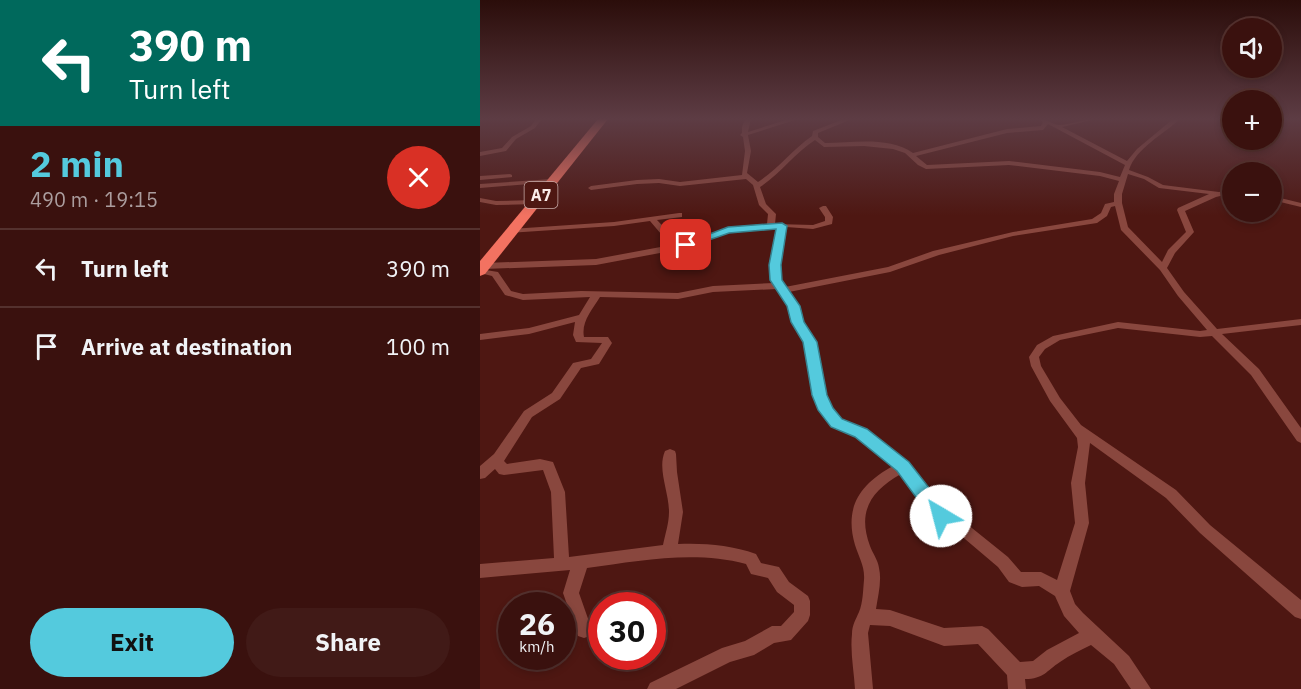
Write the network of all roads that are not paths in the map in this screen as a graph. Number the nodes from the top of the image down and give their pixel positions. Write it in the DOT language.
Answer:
graph roads {
  1 [pos="497,151"];
  2 [pos="577,151"];
  3 [pos="748,151"];
  4 [pos="797,151"];
  5 [pos="905,151"];
  6 [pos="927,151"];
  7 [pos="1094,151"];
  8 [pos="1138,151"];
  9 [pos="480,154"];
  10 [pos="912,155"];
  11 [pos="1126,172"];
  12 [pos="746,177"];
  13 [pos="480,178"];
  14 [pos="552,181"];
  15 [pos="513,182"];
  16 [pos="480,186"];
  17 [pos="757,186"];
  18 [pos="591,188"];
  19 [pos="1220,194"];
  20 [pos="480,200"];
  21 [pos="1282,200"];
  22 [pos="536,202"];
  23 [pos="1118,203"];
  24 [pos="1301,205"];
  25 [pos="823,208"];
  26 [pos="679,214"];
  27 [pos="652,219"];
  28 [pos="771,226"];
  29 [pos="782,226"];
  30 [pos="511,231"];
  31 [pos="687,244"];
  32 [pos="1163,268"];
  33 [pos="481,269"];
  34 [pos="780,288"];
  35 [pos="597,294"];
  36 [pos="584,317"];
  37 [pos="1301,322"];
  38 [pos="1215,333"];
  39 [pos="480,337"];
  40 [pos="1077,427"];
  41 [pos="1301,438"];
  42 [pos="670,454"];
  43 [pos="903,466"];
  44 [pos="486,468"];
  45 [pos="669,553"];
  46 [pos="581,562"];
  47 [pos="562,564"];
  48 [pos="480,571"];
  49 [pos="1062,591"];
  50 [pos="1301,611"];
  51 [pos="866,617"];
  52 [pos="584,630"];
  53 [pos="1092,636"];
  54 [pos="1016,680"];
  55 [pos="656,689"];
  56 [pos="864,689"];
  57 [pos="1142,689"];
  1 -- 9 [label="street"];
  2 -- 14 [label="highway, A7"];
  3 -- 12 [label="street"];
  4 -- 17 [label="street"];
  5 -- 10 [label="street"];
  6 -- 10 [label="street"];
  7 -- 11 [label="street"];
  8 -- 11 [label="street"];
  10 -- 11 [label="street"];
  11 -- 19 [label="street"];
  11 -- 23 [label="street"];
  12 -- 17 [label="street"];
  12 -- 18 [label="street"];
  13 -- 15 [label="street"];
  14 -- 15 [label="street"];
  14 -- 22 [label="highway, A7"];
  15 -- 16 [label="street"];
  17 -- 28 [label="street"];
  19 -- 32 [label="street"];
  20 -- 22 [label="street"];
  21 -- 24 [label="street"];
  22 -- 30 [label="highway, A7"];
  23 -- 32 [label="street"];
  23 -- 34 [label="street"];
  25 -- 29 [label="street"];
  26 -- 27 [label="street"];
  27 -- 30 [label="street"];
  27 -- 31 [label="street"];
  28 -- 29 [label="street"];
  28 -- 31 [label="street"];
  29 -- 34 [label="street"];
  30 -- 33 [label="highway, A7"];
  31 -- 33 [label="street"];
  32 -- 38 [label="street"];
  33 -- 35 [label="street"];
  34 -- 35 [label="street"];
  34 -- 43 [label="street"];
  35 -- 36 [label="street"];
  36 -- 39 [label="street"];
  36 -- 44 [label="street"];
  37 -- 38 [label="street"];
  38 -- 40 [label="street"];
  38 -- 41 [label="street"];
  40 -- 49 [label="street"];
  40 -- 50 [label="street"];
  42 -- 45 [label="street"];
  43 -- 49 [label="street"];
  43 -- 51 [label="street"];
  44 -- 47 [label="street"];
  45 -- 46 [label="street"];
  45 -- 55 [label="street"];
  46 -- 47 [label="street"];
  46 -- 52 [label="street"];
  47 -- 48 [label="street"];
  49 -- 53 [label="street"];
  51 -- 54 [label="street"];
  51 -- 56 [label="street"];
  53 -- 54 [label="street"];
  53 -- 57 [label="street"];
}
